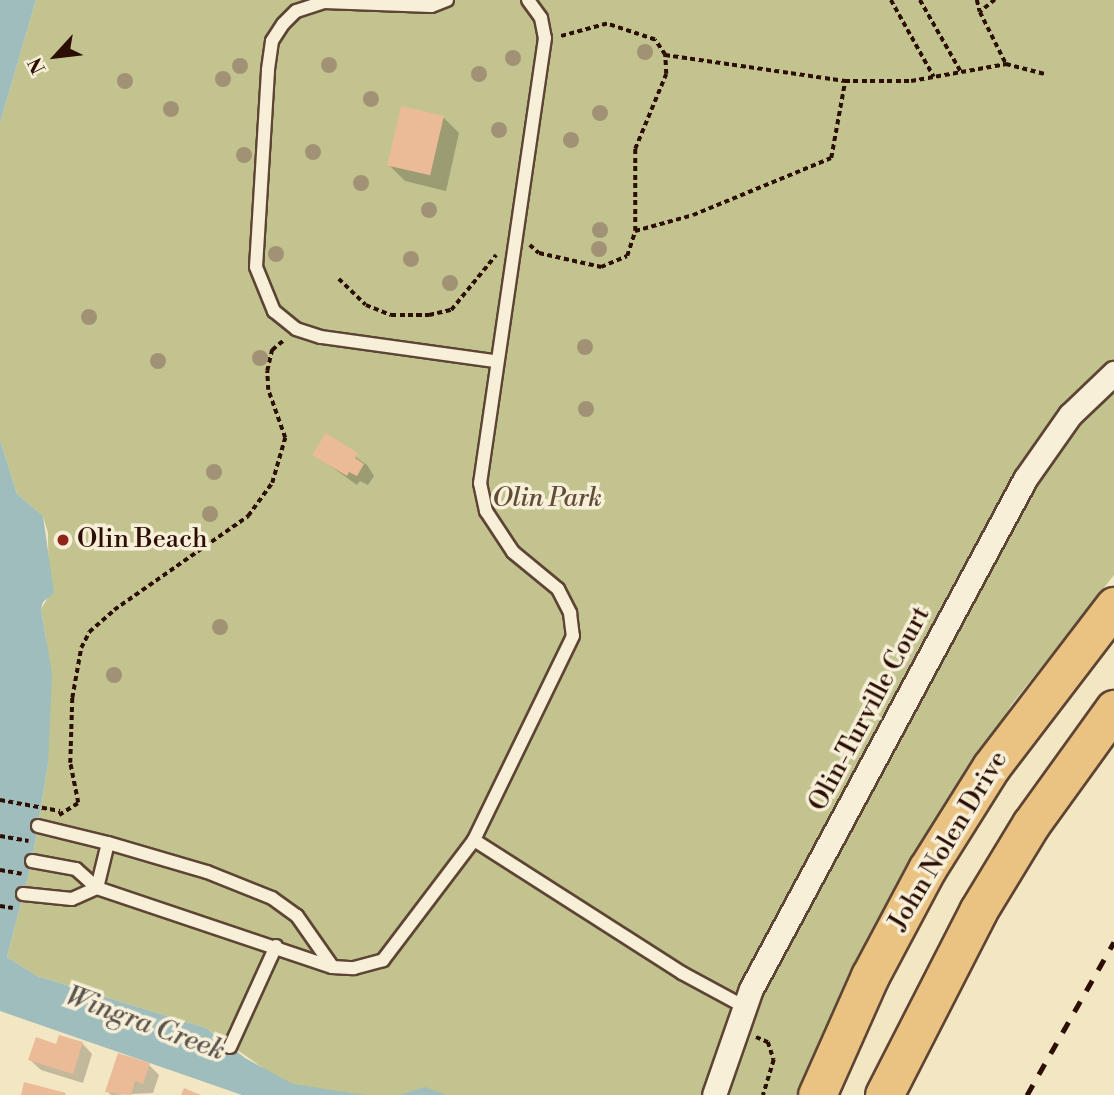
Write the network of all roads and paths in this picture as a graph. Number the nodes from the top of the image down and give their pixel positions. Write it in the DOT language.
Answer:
graph roads {
  1 [pos="447,0"];
  2 [pos="528,0"];
  3 [pos="891,0"];
  4 [pos="920,0"];
  5 [pos="977,0"];
  6 [pos="995,0"];
  7 [pos="980,12"];
  8 [pos="545,38"];
  9 [pos="665,55"];
  10 [pos="1006,64"];
  11 [pos="961,72"];
  12 [pos="1045,74"];
  13 [pos="934,77"];
  14 [pos="845,81"];
  15 [pos="635,230"];
  16 [pos="512,249"];
  17 [pos="339,279"];
  18 [pos="296,329"];
  19 [pos="495,361"];
  20 [pos="1114,373"];
  21 [pos="1114,606"];
  22 [pos="1114,709"];
  23 [pos="0,800"];
  24 [pos="60,811"];
  25 [pos="38,826"];
  26 [pos="57,830"];
  27 [pos="474,840"];
  28 [pos="108,843"];
  29 [pos="32,861"];
  30 [pos="97,888"];
  31 [pos="23,894"];
  32 [pos="276,946"];
  33 [pos="332,967"];
  34 [pos="745,1007"];
  35 [pos="754,1036"];
  36 [pos="230,1047"];
  37 [pos="714,1095"];
  38 [pos="763,1095"];
  39 [pos="817,1095"];
  40 [pos="884,1095"];
  1 -- 18 [label="lane"];
  2 -- 8 [label="lane"];
  3 -- 13 [label="path"];
  4 -- 11 [label="path"];
  5 -- 7 [label="path"];
  6 -- 7 [label="path"];
  7 -- 10 [label="path"];
  8 -- 9 [label="path"];
  8 -- 16 [label="lane"];
  9 -- 14 [label="path"];
  9 -- 15 [label="path"];
  10 -- 11 [label="path"];
  10 -- 12 [label="path"];
  11 -- 13 [label="path"];
  13 -- 14 [label="path"];
  14 -- 15 [label="path"];
  15 -- 16 [label="path"];
  16 -- 17 [label="path"];
  16 -- 19 [label="lane"];
  18 -- 19 [label="lane"];
  18 -- 24 [label="path"];
  19 -- 27 [label="lane"];
  20 -- 34 [label="street, Olin-Turville Court"];
  21 -- 39 [label="main road, John Nolen Drive"];
  22 -- 40 [label="main road"];
  23 -- 24 [label="path"];
  24 -- 26 [label="path"];
  25 -- 26 [label="lane"];
  26 -- 28 [label="lane"];
  27 -- 33 [label="lane"];
  27 -- 34 [label="lane"];
  28 -- 30 [label="lane"];
  28 -- 33 [label="lane"];
  29 -- 30 [label="lane"];
  30 -- 31 [label="lane"];
  30 -- 32 [label="lane"];
  32 -- 33 [label="lane"];
  32 -- 36 [label="lane"];
  34 -- 37 [label="street, Olin-Turville Court"];
  35 -- 38 [label="path"];
}
